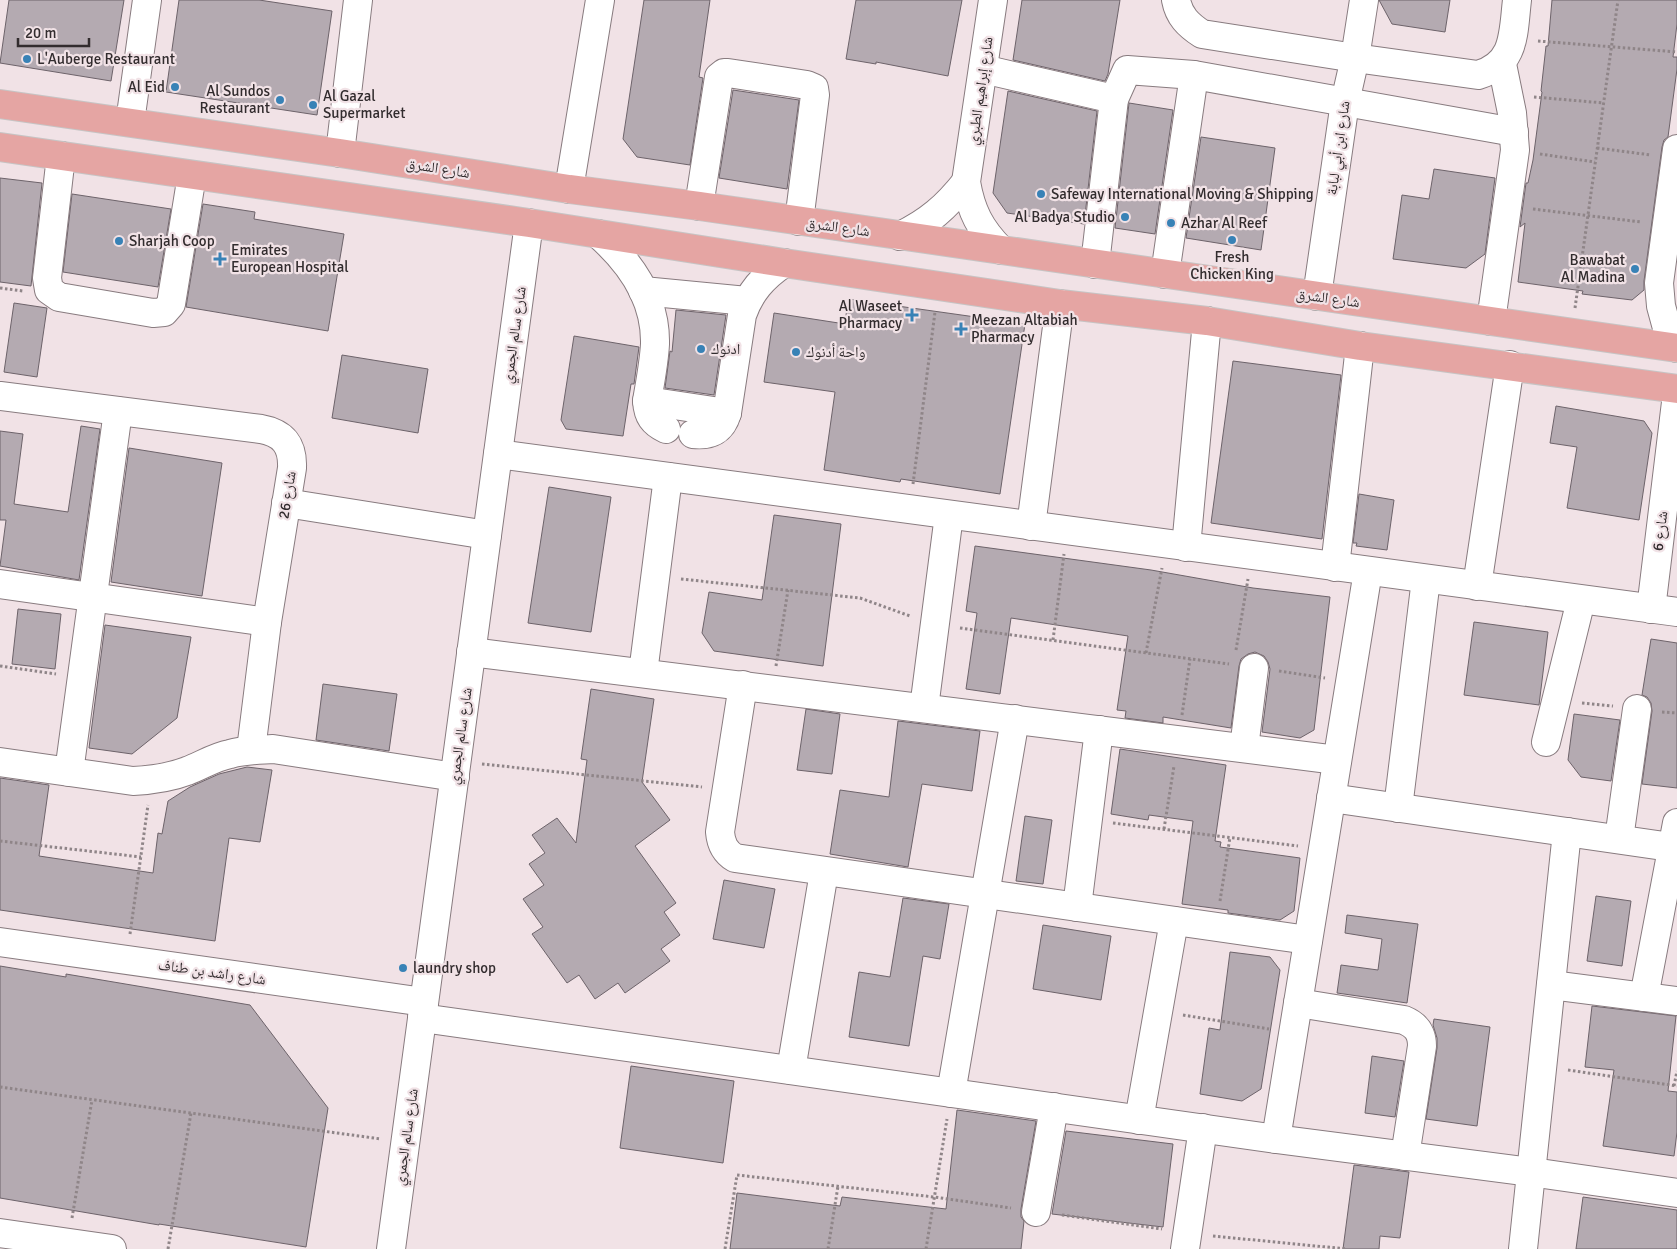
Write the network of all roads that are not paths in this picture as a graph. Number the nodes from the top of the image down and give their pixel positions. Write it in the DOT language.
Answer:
graph roads {
  1 [pos="147,0"];
  2 [pos="358,0"];
  3 [pos="600,0"];
  4 [pos="993,0"];
  5 [pos="1176,0"];
  6 [pos="1364,0"];
  7 [pos="1517,0"];
  8 [pos="1507,52"];
  9 [pos="1355,58"];
  10 [pos="983,69"];
  11 [pos="1194,75"];
  12 [pos="1114,99"];
  13 [pos="1345,102"];
  14 [pos="0,104"];
  15 [pos="130,122"];
  16 [pos="1515,141"];
  17 [pos="0,147"];
  18 [pos="340,153"];
  19 [pos="1676,154"];
  20 [pos="61,156"];
  21 [pos="192,175"];
  22 [pos="966,182"];
  23 [pos="569,189"];
  24 [pos="699,206"];
  25 [pos="799,221"];
  26 [pos="529,223"];
  27 [pos="598,234"];
  28 [pos="900,236"];
  29 [pos="1000,250"];
  30 [pos="784,263"];
  31 [pos="1095,264"];
  32 [pos="1165,274"];
  33 [pos="643,291"];
  34 [pos="1317,296"];
  35 [pos="747,301"];
  36 [pos="1060,304"];
  37 [pos="1207,321"];
  38 [pos="1491,322"];
  39 [pos="1360,346"];
  40 [pos="1677,348"];
  41 [pos="1510,366"];
  42 [pos="1677,389"];
  43 [pos="1677,394"];
  44 [pos="0,396"];
  45 [pos="647,401"];
  46 [pos="118,411"];
  47 [pos="727,413"];
  48 [pos="666,429"];
  49 [pos="693,434"];
  50 [pos="498,454"];
  51 [pos="668,477"];
  52 [pos="286,503"];
  53 [pos="949,515"];
  54 [pos="1031,526"];
  55 [pos="487,535"];
  56 [pos="1176,545"];
  57 [pos="1335,567"];
  58 [pos="1368,571"];
  59 [pos="1426,579"];
  60 [pos="0,584"];
  61 [pos="1477,586"];
  62 [pos="93,597"];
  63 [pos="1581,600"];
  64 [pos="1664,611"];
  65 [pos="267,622"];
  66 [pos="472,652"];
  67 [pos="1244,667"];
  68 [pos="643,673"];
  69 [pos="743,685"];
  70 [pos="924,708"];
  71 [pos="1637,709"];
  72 [pos="1015,719"];
  73 [pos="1099,730"];
  74 [pos="1546,742"];
  75 [pos="1244,748"];
  76 [pos="250,750"];
  77 [pos="1337,760"];
  78 [pos="0,762"];
  79 [pos="456,769"];
  80 [pos="69,772"];
  81 [pos="1331,798"];
  82 [pos="1398,808"];
  83 [pos="1567,832"];
  84 [pos="1619,839"];
  85 [pos="1675,839"];
  86 [pos="824,872"];
  87 [pos="985,894"];
  88 [pos="1077,907"];
  89 [pos="1174,921"];
  90 [pos="1308,940"];
  91 [pos="0,942"];
  92 [pos="1551,985"];
  93 [pos="1644,997"];
  94 [pos="1677,1002"];
  95 [pos="1298,1003"];
  96 [pos="423,1010"];
  97 [pos="791,1070"];
  98 [pos="951,1093"];
  99 [pos="1054,1107"];
  100 [pos="1139,1120"];
  101 [pos="1203,1128"];
  102 [pos="1276,1139"];
  103 [pos="1404,1156"];
  104 [pos="1531,1172"];
  105 [pos="1677,1193"];
  106 [pos="1036,1212"];
  107 [pos="0,1233"];
  108 [pos="1186,1241"];
  109 [pos="112,1249"];
  110 [pos="391,1249"];
  111 [pos="1523,1249"];
  1 -- 15 [label="street"];
  2 -- 18 [label="street"];
  3 -- 23 [label="street"];
  4 -- 10 [label="street, شارع إبراهيم الطبري"];
  5 -- 9 [label="street"];
  6 -- 9 [label="street, شارع ابن أبي لبابة"];
  7 -- 8 [label="street"];
  8 -- 9 [label="street"];
  8 -- 16 [label="street"];
  9 -- 13 [label="street, شارع ابن أبي لبابة"];
  10 -- 12 [label="street"];
  10 -- 22 [label="street, شارع إبراهيم الطبري"];
  11 -- 12 [label="street"];
  11 -- 13 [label="street"];
  11 -- 32 [label="street"];
  12 -- 31 [label="street"];
  13 -- 16 [label="street"];
  13 -- 34 [label="street, شارع ابن أبي لبابة"];
  14 -- 15 [label="main road, شارع الشرق"];
  15 -- 18 [label="main road, شارع الشرق"];
  16 -- 38 [label="street"];
  17 -- 20 [label="main road"];
  18 -- 23 [label="main road, شارع الشرق"];
  19 -- 40 [label="street"];
  20 -- 21 [label="main road"];
  20 -- 21 [label="street"];
  21 -- 26 [label="main road"];
  22 -- 28 [label="street"];
  22 -- 29 [label="street, شارع إبراهيم الطبري"];
  23 -- 24 [label="main road, شارع الشرق"];
  24 -- 25 [label="main road, شارع الشرق"];
  24 -- 25 [label="street"];
  25 -- 28 [label="main road, شارع الشرق"];
  26 -- 27 [label="main road"];
  26 -- 50 [label="street, شارع سالم الجمري"];
  27 -- 30 [label="main road"];
  27 -- 33 [label="street"];
  28 -- 29 [label="main road, شارع الشرق"];
  29 -- 31 [label="main road, شارع الشرق"];
  30 -- 35 [label="street"];
  30 -- 36 [label="main road"];
  31 -- 32 [label="main road, شارع الشرق"];
  32 -- 34 [label="main road, شارع الشرق"];
  33 -- 35 [label="street"];
  33 -- 45 [label="street"];
  34 -- 38 [label="main road, شارع الشرق"];
  35 -- 47 [label="street"];
  36 -- 37 [label="main road"];
  36 -- 54 [label="street"];
  37 -- 39 [label="main road"];
  37 -- 56 [label="street"];
  38 -- 40 [label="main road, شارع الشرق"];
  39 -- 41 [label="main road"];
  39 -- 57 [label="street"];
  41 -- 42 [label="main road"];
  41 -- 61 [label="street"];
  43 -- 64 [label="street, شارع 6"];
  44 -- 46 [label="street, شارع 26"];
  45 -- 47 [label="street"];
  45 -- 48 [label="street"];
  46 -- 52 [label="street, شارع 26"];
  46 -- 62 [label="street"];
  47 -- 49 [label="street"];
  50 -- 51 [label="street"];
  50 -- 55 [label="street, شارع سالم الجمري"];
  51 -- 53 [label="street"];
  51 -- 68 [label="street"];
  52 -- 55 [label="street"];
  52 -- 65 [label="street, شارع 26"];
  53 -- 54 [label="street"];
  53 -- 70 [label="street"];
  54 -- 56 [label="street"];
  55 -- 66 [label="street, شارع سالم الجمري"];
  56 -- 57 [label="street"];
  57 -- 58 [label="street"];
  58 -- 59 [label="street"];
  58 -- 77 [label="street"];
  59 -- 61 [label="street"];
  59 -- 82 [label="street"];
  60 -- 62 [label="street"];
  61 -- 63 [label="street"];
  62 -- 65 [label="street"];
  62 -- 80 [label="street"];
  63 -- 64 [label="street"];
  63 -- 74 [label="street"];
  65 -- 76 [label="street, شارع 26"];
  66 -- 68 [label="street"];
  66 -- 79 [label="street, شارع سالم الجمري"];
  67 -- 75 [label="street"];
  68 -- 69 [label="street"];
  69 -- 70 [label="street"];
  69 -- 86 [label="street"];
  70 -- 72 [label="street"];
  71 -- 84 [label="street"];
  72 -- 73 [label="street"];
  72 -- 87 [label="street"];
  73 -- 75 [label="street"];
  73 -- 88 [label="street"];
  75 -- 77 [label="street"];
  76 -- 79 [label="street"];
  76 -- 80 [label="street"];
  77 -- 81 [label="street"];
  78 -- 80 [label="street"];
  79 -- 96 [label="street, شارع سالم الجمري"];
  81 -- 82 [label="street"];
  81 -- 90 [label="street"];
  82 -- 83 [label="street"];
  83 -- 84 [label="street"];
  83 -- 92 [label="street"];
  84 -- 85 [label="street"];
  85 -- 93 [label="street"];
  86 -- 87 [label="street"];
  86 -- 97 [label="street"];
  87 -- 88 [label="street"];
  87 -- 98 [label="street"];
  88 -- 89 [label="street"];
  89 -- 90 [label="street"];
  89 -- 100 [label="street"];
  90 -- 95 [label="street"];
  91 -- 96 [label="street, شارع راشد بن طناف"];
  92 -- 93 [label="street"];
  92 -- 104 [label="street"];
  93 -- 94 [label="street"];
  95 -- 102 [label="street"];
  95 -- 103 [label="street"];
  96 -- 97 [label="street, شارع راشد بن طناف"];
  96 -- 110 [label="street, شارع سالم الجمري"];
  97 -- 98 [label="street, شارع راشد بن طناف"];
  98 -- 99 [label="street, شارع راشد بن طناف"];
  99 -- 100 [label="street, شارع راشد بن طناف"];
  99 -- 106 [label="street"];
  100 -- 101 [label="street, شارع راشد بن طناف"];
  101 -- 102 [label="street, شارع راشد بن طناف"];
  101 -- 108 [label="street"];
  102 -- 103 [label="street, شارع راشد بن طناف"];
  103 -- 104 [label="street, شارع راشد بن طناف"];
  104 -- 105 [label="street, شارع راشد بن طناف"];
  104 -- 111 [label="street"];
  107 -- 109 [label="street"];
}
